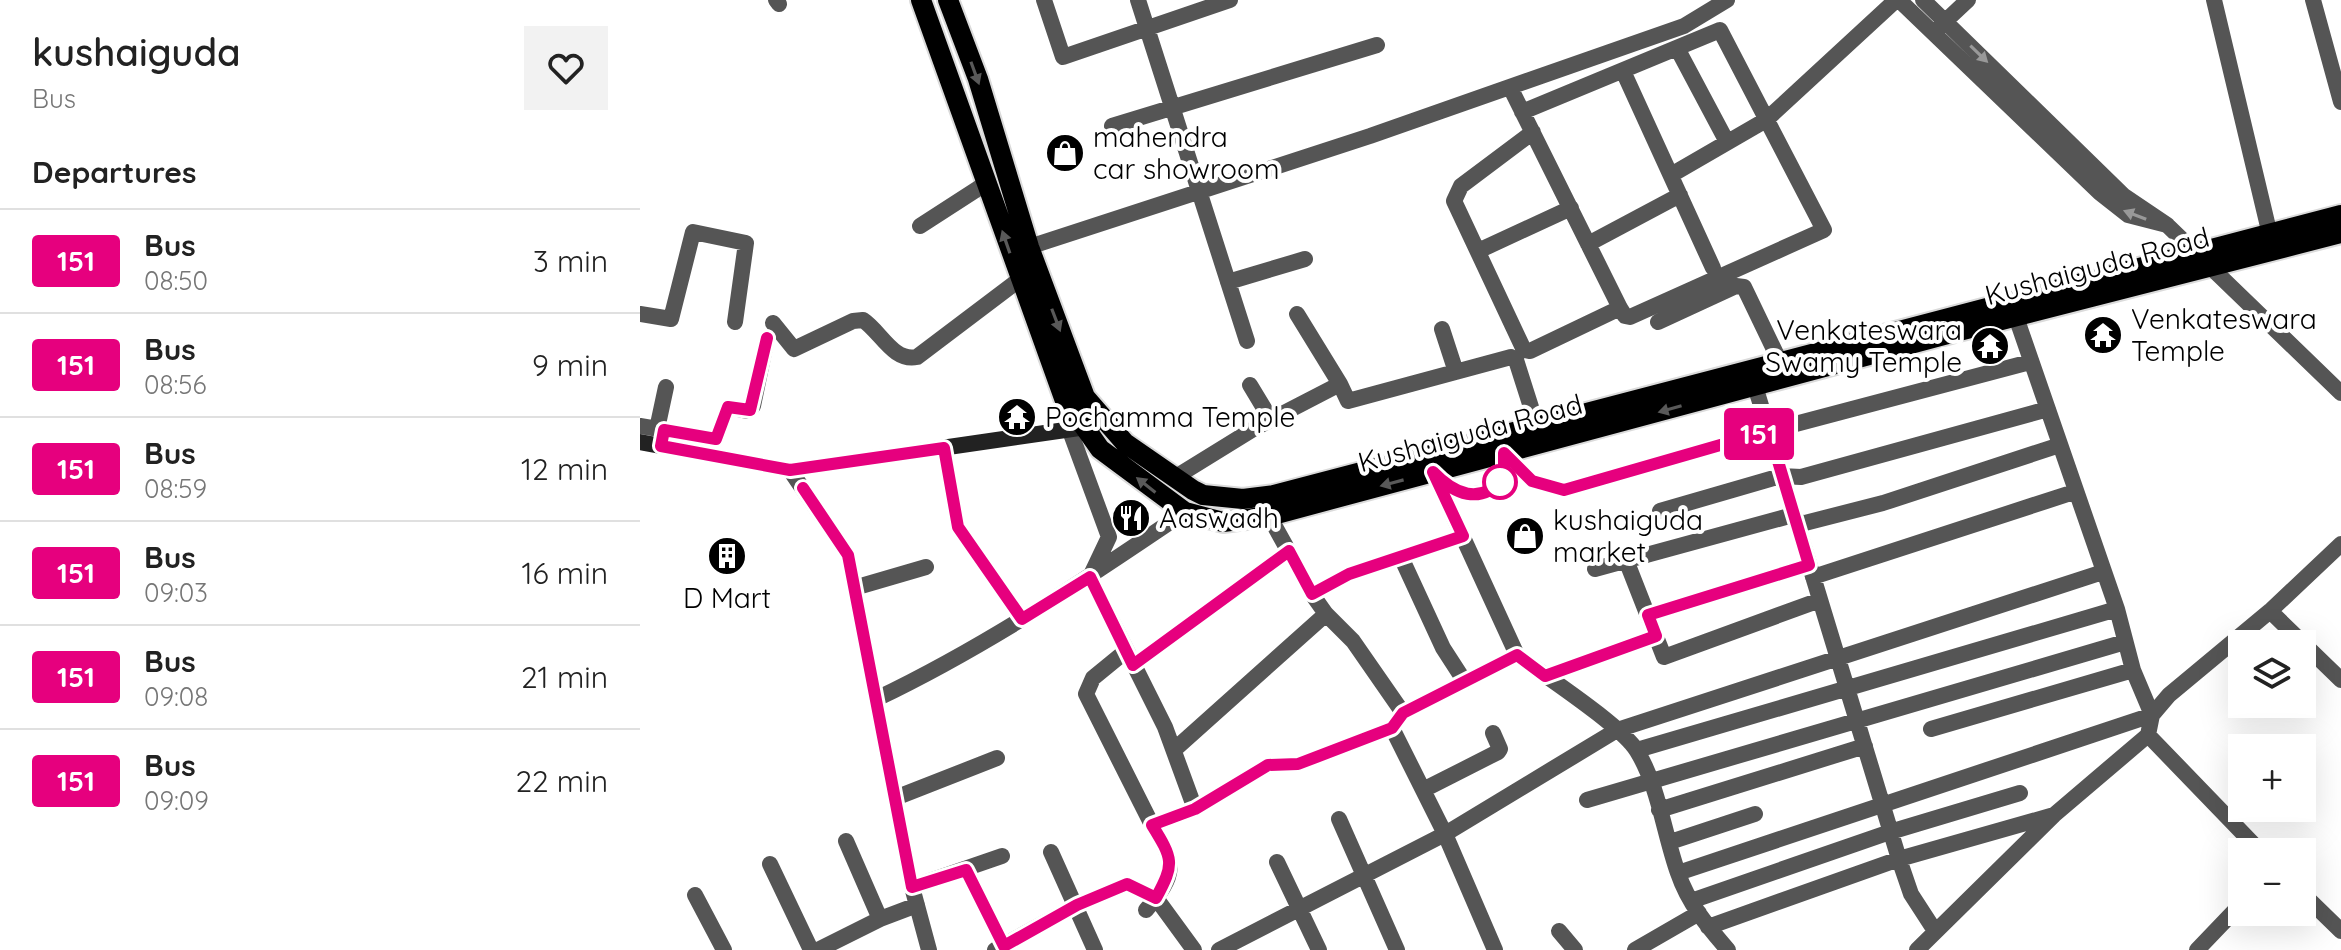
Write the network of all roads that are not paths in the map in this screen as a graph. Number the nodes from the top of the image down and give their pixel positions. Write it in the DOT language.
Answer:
graph roads {
  1 [pos="921,0"];
  2 [pos="948,0"];
  3 [pos="1044,0"];
  4 [pos="1138,0"];
  5 [pos="1230,0"];
  6 [pos="1727,0"];
  7 [pos="1898,0"];
  8 [pos="1923,0"];
  9 [pos="1968,0"];
  10 [pos="2214,0"];
  11 [pos="2313,0"];
  12 [pos="1939,28"];
  13 [pos="1146,29"];
  14 [pos="1377,45"];
  15 [pos="1677,48"];
  16 [pos="1623,71"];
  17 [pos="1510,87"];
  18 [pos="2341,102"];
  19 [pos="1172,110"];
  20 [pos="1522,112"];
  21 [pos="1766,120"];
  22 [pos="1112,126"];
  23 [pos="1533,132"];
  24 [pos="1727,142"];
  25 [pos="1671,175"];
  26 [pos="985,184"];
  27 [pos="1200,192"];
  28 [pos="1680,195"];
  29 [pos="1571,208"];
  30 [pos="2341,215"];
  31 [pos="920,226"];
  32 [pos="2341,233"];
  33 [pos="2270,235"];
  34 [pos="1588,244"];
  35 [pos="1029,247"];
  36 [pos="1478,251"];
  37 [pos="1305,259"];
  38 [pos="2204,260"];
  39 [pos="1713,268"];
  40 [pos="1019,280"];
  41 [pos="1228,282"];
  42 [pos="1620,308"];
  43 [pos="640,314"];
  44 [pos="1297,314"];
  45 [pos="2016,317"];
  46 [pos="735,322"];
  47 [pos="1658,322"];
  48 [pos="1442,329"];
  49 [pos="1247,341"];
  50 [pos="2030,362"];
  51 [pos="1781,364"];
  52 [pos="1456,372"];
  53 [pos="1753,378"];
  54 [pos="1340,384"];
  55 [pos="1250,385"];
  56 [pos="666,387"];
  57 [pos="2341,393"];
  58 [pos="2048,409"];
  59 [pos="1271,420"];
  60 [pos="1105,423"];
  61 [pos="1537,426"];
  62 [pos="1077,430"];
  63 [pos="1769,431"];
  64 [pos="651,435"];
  65 [pos="2060,445"];
  66 [pos="944,448"];
  67 [pos="1504,453"];
  68 [pos="790,470"];
  69 [pos="1433,472"];
  70 [pos="1781,476"];
  71 [pos="1174,478"];
  72 [pos="2074,492"];
  73 [pos="1660,511"];
  74 [pos="1185,512"];
  75 [pos="1793,515"];
  76 [pos="1269,516"];
  77 [pos="1463,536"];
  78 [pos="2341,544"];
  79 [pos="1289,551"];
  80 [pos="1401,557"];
  81 [pos="1626,560"];
  82 [pos="926,567"];
  83 [pos="1595,569"];
  84 [pos="1811,571"];
  85 [pos="2103,572"];
  86 [pos="1090,577"];
  87 [pos="854,588"];
  88 [pos="1312,594"];
  89 [pos="1820,600"];
  90 [pos="2117,609"];
  91 [pos="2270,611"];
  92 [pos="1326,614"];
  93 [pos="1648,615"];
  94 [pos="1022,619"];
  95 [pos="1656,636"];
  96 [pos="2125,642"];
  97 [pos="1517,655"];
  98 [pos="1837,657"];
  99 [pos="1130,658"];
  100 [pos="2133,670"];
  101 [pos="1545,676"];
  102 [pos="2341,680"];
  103 [pos="1465,682"];
  104 [pos="1846,689"];
  105 [pos="876,699"];
  106 [pos="1403,713"];
  107 [pos="2152,715"];
  108 [pos="1857,719"];
  109 [pos="1392,728"];
  110 [pos="1931,729"];
  111 [pos="1617,730"];
  112 [pos="1493,733"];
  113 [pos="2148,735"];
  114 [pos="1865,746"];
  115 [pos="1174,750"];
  116 [pos="1637,750"];
  117 [pos="997,758"];
  118 [pos="1649,781"];
  119 [pos="1423,790"];
  120 [pos="2020,793"];
  121 [pos="895,798"];
  122 [pos="1587,800"];
  123 [pos="1882,805"];
  124 [pos="1195,809"];
  125 [pos="1659,810"];
  126 [pos="1755,814"];
  127 [pos="2054,815"];
  128 [pos="1339,819"];
  129 [pos="1152,825"];
  130 [pos="1890,832"];
  131 [pos="1445,834"];
  132 [pos="2247,838"];
  133 [pos="846,841"];
  134 [pos="1670,842"];
  135 [pos="1051,852"];
  136 [pos="1002,856"];
  137 [pos="1899,859"];
  138 [pos="1277,862"];
  139 [pos="770,864"];
  140 [pos="966,870"];
  141 [pos="1678,873"];
  142 [pos="1365,876"];
  143 [pos="912,887"];
  144 [pos="695,895"];
  145 [pos="1151,904"];
  146 [pos="917,905"];
  147 [pos="1077,905"];
  148 [pos="2316,907"];
  149 [pos="1302,910"];
  150 [pos="1699,914"];
  151 [pos="2228,918"];
  152 [pos="880,919"];
  153 [pos="1559,931"];
  154 [pos="1935,931"];
  155 [pos="2341,931"];
  156 [pos="1001,949"];
  157 [pos="724,950"];
  158 [pos="811,950"];
  159 [pos="818,950"];
  160 [pos="929,950"];
  161 [pos="1095,950"];
  162 [pos="1194,950"];
  163 [pos="1219,950"];
  164 [pos="1319,950"];
  165 [pos="1397,950"];
  166 [pos="1495,950"];
  167 [pos="1575,950"];
  168 [pos="1635,950"];
  169 [pos="1728,950"];
  170 [pos="1917,950"];
  171 [pos="2197,950"];
  1 -- 26 [label="main road, Kushaiguda Road"];
  2 -- 35 [label="main road, Kushaiguda Road, one-way"];
  3 -- 13 [label="street"];
  4 -- 13 [label="street"];
  5 -- 13 [label="street"];
  6 -- 17 [label="street"];
  7 -- 12 [label="street"];
  7 -- 21 [label="street"];
  8 -- 12 [label="street"];
  9 -- 12 [label="street"];
  10 -- 33 [label="street"];
  11 -- 18 [label="street"];
  12 -- 38 [label="street"];
  13 -- 19 [label="street"];
  14 -- 19 [label="street"];
  15 -- 16 [label="street"];
  15 -- 21 [label="street"];
  15 -- 24 [label="street"];
  16 -- 20 [label="street"];
  16 -- 25 [label="street"];
  17 -- 20 [label="street"];
  17 -- 27 [label="street"];
  19 -- 22 [label="street"];
  19 -- 27 [label="street"];
  20 -- 23 [label="street"];
  21 -- 24 [label="street"];
  21 -- 42 [label="street"];
  23 -- 29 [label="street"];
  23 -- 36 [label="street"];
  24 -- 25 [label="street"];
  25 -- 28 [label="street"];
  26 -- 31 [label="street"];
  40 -- 26 [label="main road, Kushaiguda Road, one-way"];
  27 -- 35 [label="street"];
  27 -- 41 [label="street"];
  28 -- 34 [label="street"];
  28 -- 39 [label="street"];
  29 -- 34 [label="street"];
  29 -- 36 [label="street"];
  30 -- 33 [label="main road, Kushaiguda Road"];
  32 -- 38 [label="main road, Kushaiguda Road"];
  33 -- 38 [label="main road, Kushaiguda Road"];
  34 -- 42 [label="street"];
  35 -- 60 [label="main road, Kushaiguda Road, one-way"];
  36 -- 42 [label="street"];
  37 -- 41 [label="street"];
  38 -- 45 [label="main road, Kushaiguda Road"];
  38 -- 51 [label="main road, Kushaiguda Road"];
  38 -- 57 [label="street"];
  40 -- 62 [label="main road, Kushaiguda Road"];
  40 -- 64 [label="street"];
  41 -- 49 [label="street"];
  43 -- 46 [label="street"];
  44 -- 54 [label="street"];
  45 -- 50 [label="street"];
  45 -- 53 [label="main road, Kushaiguda Road"];
  47 -- 51 [label="street"];
  48 -- 52 [label="street"];
  50 -- 58 [label="street"];
  50 -- 63 [label="street"];
  51 -- 53 [label="main road, Kushaiguda Road"];
  52 -- 54 [label="street"];
  52 -- 61 [label="street"];
  53 -- 61 [label="main road, Kushaiguda Road"];
  53 -- 63 [label="street"];
  53 -- 67 [label="main road, Kushaiguda Road, one-way"];
  54 -- 59 [label="street"];
  55 -- 59 [label="street"];
  56 -- 64 [label="street"];
  58 -- 65 [label="street"];
  58 -- 70 [label="street"];
  59 -- 71 [label="street"];
  60 -- 62 [label="street"];
  60 -- 71 [label="main road, Kushaiguda Road"];
  61 -- 71 [label="main road, Kushaiguda Road"];
  62 -- 66 [label="street"];
  74 -- 62 [label="main road, Kushaiguda Road, one-way"];
  62 -- 86 [label="street"];
  63 -- 67 [label="street"];
  63 -- 70 [label="street"];
  64 -- 68 [label="street"];
  65 -- 72 [label="street"];
  65 -- 75 [label="street"];
  66 -- 68 [label="street"];
  66 -- 94 [label="street"];
  67 -- 69 [label="main road, Kushaiguda Road"];
  67 -- 69 [label="street"];
  68 -- 87 [label="street"];
  69 -- 76 [label="main road, Kushaiguda Road, one-way"];
  69 -- 77 [label="street"];
  70 -- 73 [label="street"];
  70 -- 75 [label="street"];
  72 -- 84 [label="street"];
  72 -- 85 [label="street"];
  74 -- 76 [label="main road, Kushaiguda Road"];
  74 -- 86 [label="street"];
  75 -- 81 [label="street"];
  75 -- 84 [label="street"];
  76 -- 79 [label="street"];
  77 -- 80 [label="street"];
  77 -- 97 [label="street"];
  78 -- 91 [label="street"];
  79 -- 88 [label="street"];
  79 -- 99 [label="street"];
  80 -- 88 [label="street"];
  80 -- 103 [label="street"];
  81 -- 83 [label="street"];
  81 -- 93 [label="street"];
  82 -- 87 [label="street"];
  84 -- 89 [label="street"];
  84 -- 93 [label="street"];
  85 -- 90 [label="street"];
  85 -- 98 [label="street"];
  86 -- 94 [label="street"];
  86 -- 99 [label="street"];
  87 -- 105 [label="street"];
  88 -- 92 [label="street"];
  89 -- 95 [label="street"];
  89 -- 98 [label="street"];
  90 -- 96 [label="street"];
  90 -- 104 [label="street"];
  91 -- 102 [label="street"];
  91 -- 107 [label="street"];
  92 -- 106 [label="street"];
  92 -- 115 [label="street"];
  93 -- 95 [label="street"];
  94 -- 105 [label="street"];
  95 -- 101 [label="street"];
  96 -- 100 [label="street"];
  96 -- 108 [label="street"];
  97 -- 101 [label="street"];
  97 -- 103 [label="street"];
  98 -- 104 [label="street"];
  98 -- 111 [label="street"];
  99 -- 115 [label="street"];
  99 -- 129 [label="street"];
  100 -- 107 [label="street"];
  100 -- 110 [label="street"];
  101 -- 111 [label="street"];
  103 -- 106 [label="street"];
  104 -- 108 [label="street"];
  104 -- 116 [label="street"];
  105 -- 121 [label="street"];
  106 -- 109 [label="street"];
  107 -- 113 [label="street"];
  107 -- 123 [label="street"];
  108 -- 114 [label="street"];
  108 -- 118 [label="street"];
  109 -- 119 [label="street"];
  109 -- 124 [label="street"];
  111 -- 116 [label="street"];
  111 -- 131 [label="street"];
  112 -- 119 [label="street"];
  113 -- 127 [label="street"];
  113 -- 132 [label="street"];
  114 -- 123 [label="street"];
  114 -- 125 [label="street"];
  115 -- 124 [label="street"];
  116 -- 118 [label="street"];
  117 -- 121 [label="street"];
  118 -- 122 [label="street"];
  118 -- 125 [label="street"];
  119 -- 131 [label="street"];
  120 -- 130 [label="street"];
  121 -- 143 [label="street"];
  123 -- 130 [label="street"];
  123 -- 141 [label="street"];
  124 -- 129 [label="street"];
  125 -- 134 [label="street"];
  126 -- 134 [label="street"];
  127 -- 137 [label="street"];
  127 -- 154 [label="street"];
  128 -- 142 [label="street"];
  129 -- 145 [label="street"];
  130 -- 137 [label="street"];
  130 -- 150 [label="street"];
  131 -- 142 [label="street"];
  131 -- 166 [label="street"];
  133 -- 152 [label="street"];
  134 -- 141 [label="street"];
  135 -- 147 [label="street"];
  136 -- 140 [label="street"];
  137 -- 150 [label="street"];
  137 -- 154 [label="street"];
  138 -- 149 [label="street"];
  139 -- 158 [label="street"];
  140 -- 143 [label="street"];
  140 -- 156 [label="street"];
  141 -- 150 [label="street"];
  142 -- 149 [label="street"];
  142 -- 165 [label="street"];
  143 -- 146 [label="street"];
  144 -- 157 [label="street"];
  145 -- 147 [label="street"];
  145 -- 162 [label="street"];
  146 -- 152 [label="street"];
  146 -- 160 [label="street"];
  147 -- 156 [label="street"];
  147 -- 161 [label="street"];
  148 -- 155 [label="street"];
  149 -- 163 [label="street"];
  149 -- 164 [label="street"];
  150 -- 168 [label="street"];
  150 -- 169 [label="street"];
  151 -- 171 [label="street"];
  152 -- 159 [label="street"];
  153 -- 167 [label="street"];
  154 -- 170 [label="street"];
}
